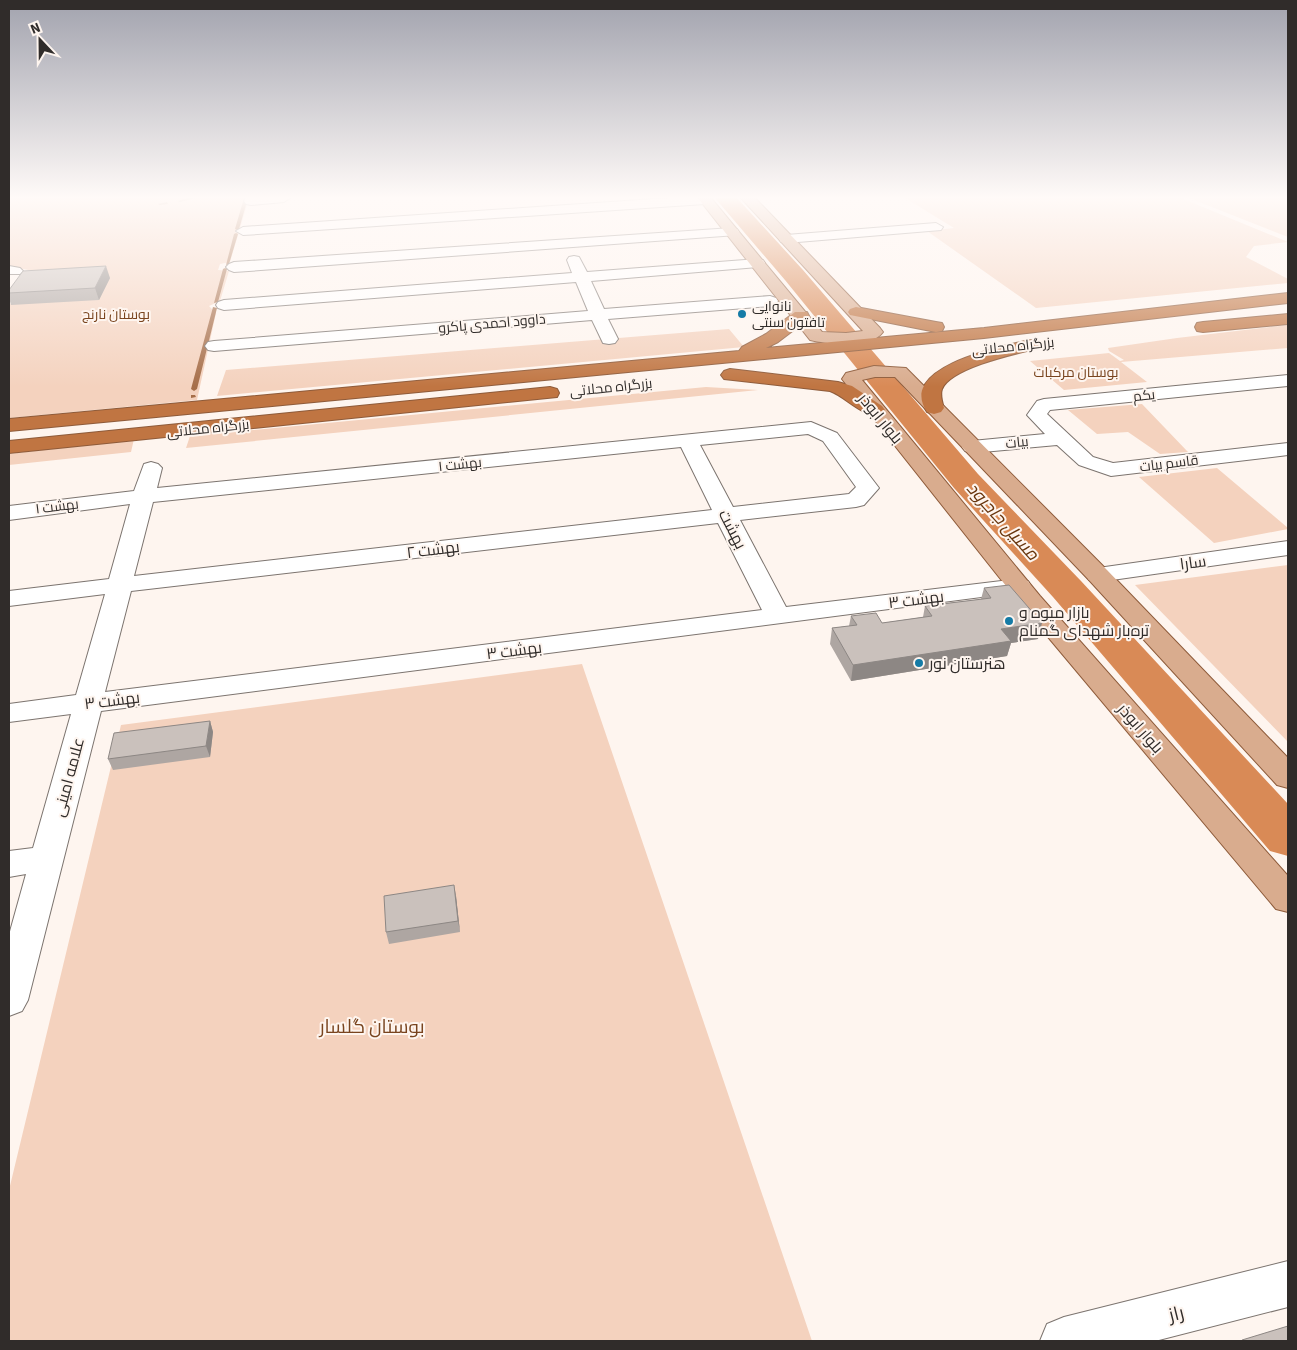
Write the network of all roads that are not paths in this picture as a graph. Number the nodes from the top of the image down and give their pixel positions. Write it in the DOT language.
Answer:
graph roads {
  1 [pos="321,261"];
  2 [pos="574,261"];
  3 [pos="807,261"];
  4 [pos="758,263"];
  5 [pos="234,267"];
  6 [pos="581,277"];
  7 [pos="1288,298"];
  8 [pos="770,301"];
  9 [pos="224,305"];
  10 [pos="856,312"];
  11 [pos="1175,312"];
  12 [pos="597,315"];
  13 [pos="800,316"];
  14 [pos="1288,319"];
  15 [pos="1212,326"];
  16 [pos="1183,329"];
  17 [pos="984,333"];
  18 [pos="866,337"];
  19 [pos="608,339"];
  20 [pos="1048,343"];
  21 [pos="1029,345"];
  22 [pos="214,346"];
  23 [pos="926,355"];
  24 [pos="738,356"];
  25 [pos="847,357"];
  26 [pos="904,365"];
  27 [pos="817,366"];
  28 [pos="730,375"];
  29 [pos="710,377"];
  30 [pos="1288,380"];
  31 [pos="398,389"];
  32 [pos="563,392"];
  33 [pos="270,401"];
  34 [pos="934,408"];
  35 [pos="396,409"];
  36 [pos="875,410"];
  37 [pos="270,421"];
  38 [pos="9,425"];
  39 [pos="1061,438"];
  40 [pos="688,441"];
  41 [pos="9,446"];
  42 [pos="972,447"];
  43 [pos="1288,449"];
  44 [pos="151,468"];
  45 [pos="144,496"];
  46 [pos="856,500"];
  47 [pos="9,513"];
  48 [pos="726,515"];
  49 [pos="1288,548"];
  50 [pos="1098,575"];
  51 [pos="120,585"];
  52 [pos="1019,586"];
  53 [pos="9,598"];
  54 [pos="778,617"];
  55 [pos="88,703"];
  56 [pos="9,713"];
  57 [pos="1288,777"];
  58 [pos="47,858"];
  59 [pos="9,864"];
  60 [pos="1288,899"];
  61 [pos="9,1000"];
  62 [pos="1288,1284"];
  63 [pos="1064,1341"];
  1 -- 5 [label="street"];
  2 -- 6 [label="street"];
  3 -- 10 [label="main road"];
  4 -- 6 [label="street"];
  4 -- 13 [label="main road"];
  6 -- 9 [label="street"];
  6 -- 12 [label="street"];
  7 -- 11 [label="highway"];
  8 -- 12 [label="street, داوود احمدی پاکرو"];
  10 -- 17 [label="highway"];
  10 -- 18 [label="main road"];
  11 -- 15 [label="highway"];
  11 -- 17 [label="highway, بزرگراه محلاتی"];
  12 -- 19 [label="street"];
  12 -- 22 [label="street, داوود احمدی پاکرو"];
  13 -- 24 [label="highway"];
  13 -- 25 [label="main road"];
  14 -- 15 [label="highway"];
  15 -- 16 [label="highway"];
  17 -- 18 [label="highway, بزرگراه محلاتی"];
  18 -- 25 [label="highway, بزرگراه محلاتی"];
  20 -- 21 [label="highway, بزرگراه محلاتی"];
  21 -- 23 [label="highway, بزرگراه محلاتی"];
  21 -- 34 [label="highway"];
  24 -- 25 [label="highway, بزرگراه محلاتی"];
  24 -- 31 [label="highway, بزرگراه محلاتی"];
  25 -- 26 [label="highway, بزرگراه محلاتی"];
  25 -- 26 [label="main road, بلوار ابوذر"];
  25 -- 36 [label="main road, بلوار ابوذر"];
  26 -- 34 [label="main road"];
  27 -- 28 [label="highway"];
  28 -- 29 [label="highway"];
  28 -- 36 [label="highway"];
  30 -- 39 [label="street, یکم"];
  31 -- 33 [label="highway, بزرگراه محلاتی"];
  31 -- 35 [label="highway"];
  32 -- 35 [label="highway, بزرگراه محلاتی"];
  33 -- 37 [label="highway"];
  33 -- 38 [label="highway, بزرگراه محلاتی"];
  34 -- 42 [label="main road"];
  35 -- 37 [label="highway, بزرگراه محلاتی"];
  36 -- 52 [label="main road, بلوار ابوذر"];
  37 -- 41 [label="highway, بزرگراه محلاتی"];
  39 -- 42 [label="street, بیات"];
  39 -- 43 [label="street, قاسم بیات"];
  40 -- 45 [label="street, بهشت ۱"];
  40 -- 46 [label="street, بهشت ۱"];
  40 -- 48 [label="street, بهشت"];
  42 -- 50 [label="main road"];
  44 -- 45 [label="street, علامه امینی"];
  45 -- 47 [label="street, بهشت ۱"];
  45 -- 51 [label="street, علامه امینی"];
  46 -- 48 [label="street, بهشت ۲"];
  48 -- 51 [label="street, بهشت ۲"];
  48 -- 54 [label="street, بهشت"];
  49 -- 50 [label="street, سارا"];
  50 -- 57 [label="main road"];
  51 -- 53 [label="street, بهشت ۲"];
  51 -- 55 [label="street, علامه امینی"];
  52 -- 54 [label="street, بهشت ۳"];
  52 -- 60 [label="main road, بلوار ابوذر"];
  54 -- 55 [label="street, بهشت ۳"];
  55 -- 56 [label="street, بهشت ۳"];
  55 -- 58 [label="street, علامه امینی"];
  58 -- 59 [label="street"];
  58 -- 61 [label="street, علامه امینی"];
  62 -- 63 [label="street, راز"];
}
